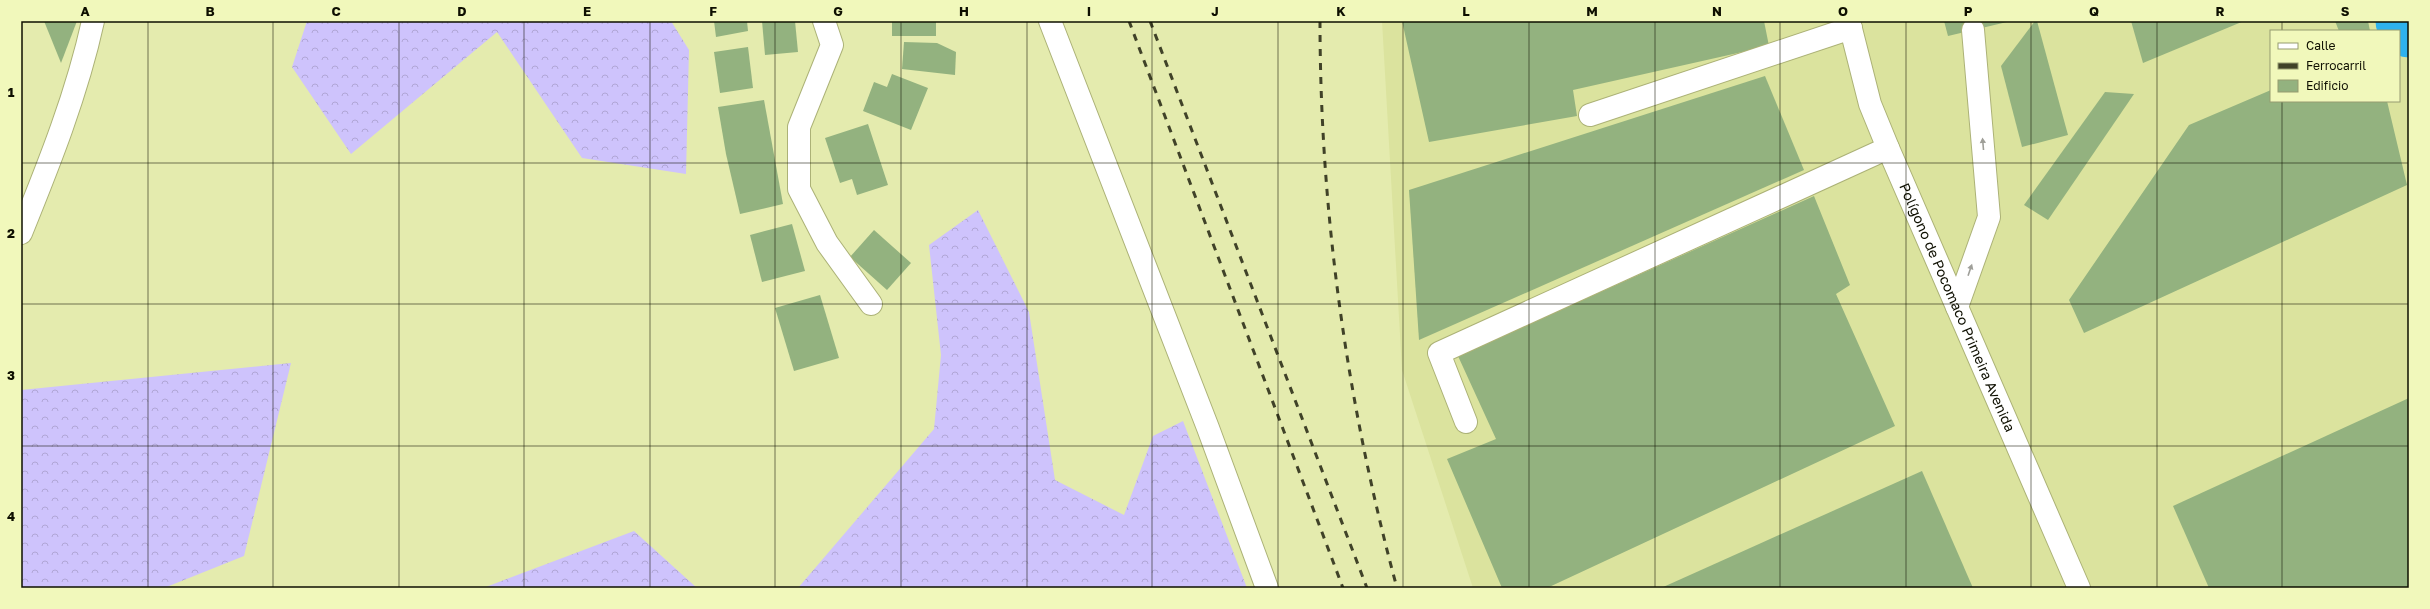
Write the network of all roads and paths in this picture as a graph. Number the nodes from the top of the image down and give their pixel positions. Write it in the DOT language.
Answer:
graph roads {
  1 [pos="93,21"];
  2 [pos="824,21"];
  3 [pos="1050,21"];
  4 [pos="1850,24"];
  5 [pos="1973,30"];
  6 [pos="1590,116"];
  7 [pos="1888,148"];
  8 [pos="21,233"];
  9 [pos="871,304"];
  10 [pos="1958,307"];
  11 [pos="1466,422"];
  12 [pos="1266,588"];
  13 [pos="2079,588"];
  1 -- 8 [label="street"];
  2 -- 9 [label="street"];
  3 -- 12 [label="street"];
  4 -- 6 [label="street"];
  4 -- 7 [label="street, Polígono de Pocomaco Primeira Avenida"];
  10 -- 5 [label="street, one-way"];
  7 -- 10 [label="street, Polígono de Pocomaco Primeira Avenida"];
  7 -- 11 [label="street"];
  10 -- 13 [label="street, Polígono de Pocomaco Primeira Avenida"];
}
